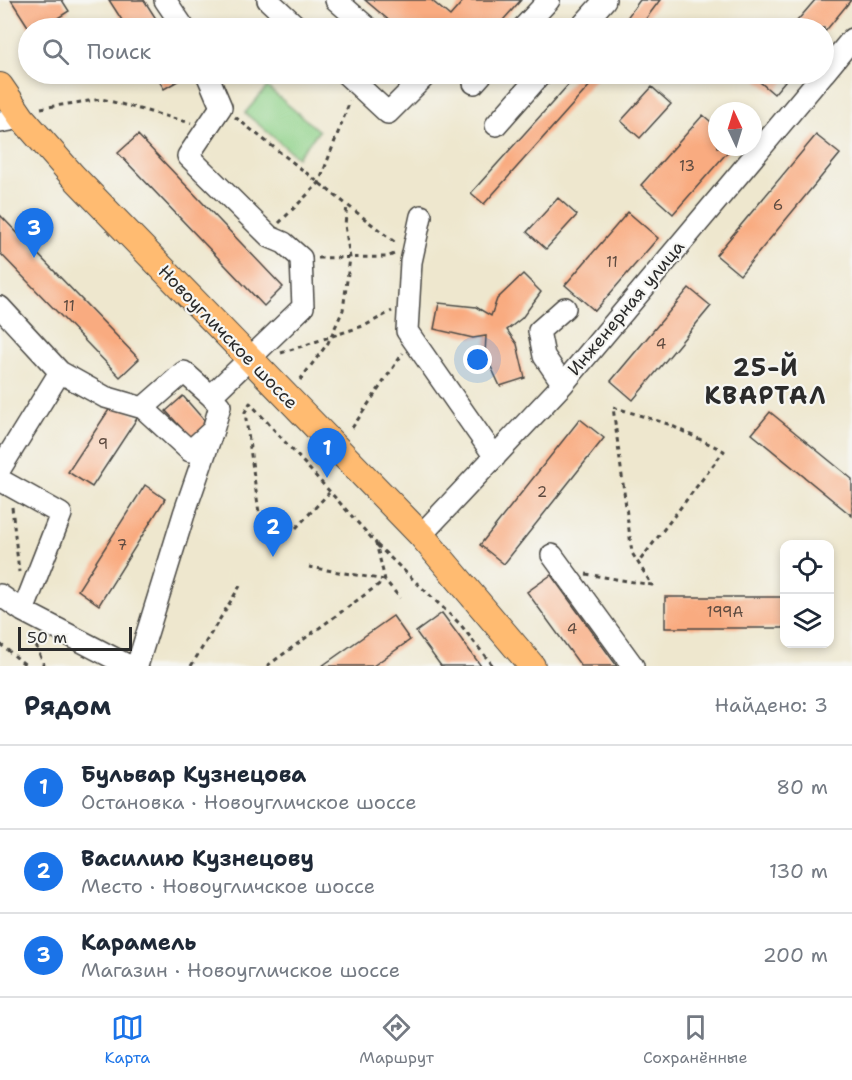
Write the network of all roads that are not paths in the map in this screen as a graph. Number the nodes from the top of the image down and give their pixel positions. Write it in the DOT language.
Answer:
graph roads {
  1 [pos="165,0"];
  2 [pos="268,0"];
  3 [pos="336,0"];
  4 [pos="549,0"];
  5 [pos="605,0"];
  6 [pos="177,18"];
  7 [pos="287,18"];
  8 [pos="357,18"];
  9 [pos="532,18"];
  10 [pos="589,18"];
  11 [pos="852,39"];
  12 [pos="834,60"];
  13 [pos="211,84"];
  14 [pos="357,84"];
  15 [pos="417,84"];
  16 [pos="532,84"];
  17 [pos="814,84"];
  18 [pos="0,86"];
  19 [pos="21,116"];
  20 [pos="496,125"];
  21 [pos="422,216"];
  22 [pos="0,307"];
  23 [pos="565,308"];
  24 [pos="249,359"];
  25 [pos="60,372"];
  26 [pos="563,384"];
  27 [pos="211,396"];
  28 [pos="143,408"];
  29 [pos="213,430"];
  30 [pos="495,457"];
  31 [pos="3,478"];
  32 [pos="422,535"];
  33 [pos="558,563"];
  34 [pos="0,595"];
  35 [pos="23,611"];
  36 [pos="129,666"];
  37 [pos="137,666"];
  38 [pos="532,666"];
  39 [pos="633,666"];
  1 -- 6 [label="street"];
  2 -- 7 [label="street"];
  3 -- 8 [label="street"];
  4 -- 9 [label="street"];
  5 -- 10 [label="street"];
  11 -- 12 [label="street, Инженерная улица"];
  13 -- 24 [label="street"];
  14 -- 15 [label="street"];
  16 -- 20 [label="street"];
  17 -- 26 [label="street, Инженерная улица"];
  18 -- 19 [label="main road, Новоугличское шоссе"];
  19 -- 24 [label="main road, Новоугличское шоссе"];
  21 -- 30 [label="street"];
  22 -- 25 [label="street"];
  23 -- 26 [label="street"];
  24 -- 27 [label="street"];
  24 -- 32 [label="main road, Новоугличское шоссе"];
  25 -- 28 [label="street"];
  25 -- 31 [label="street"];
  26 -- 30 [label="street, Инженерная улица"];
  27 -- 28 [label="street"];
  27 -- 29 [label="street"];
  28 -- 29 [label="street"];
  29 -- 37 [label="street"];
  30 -- 32 [label="street, Инженерная улица"];
  31 -- 35 [label="street"];
  32 -- 38 [label="main road, Новоугличское шоссе"];
  33 -- 39 [label="street"];
  34 -- 35 [label="street"];
  35 -- 36 [label="street"];
}
